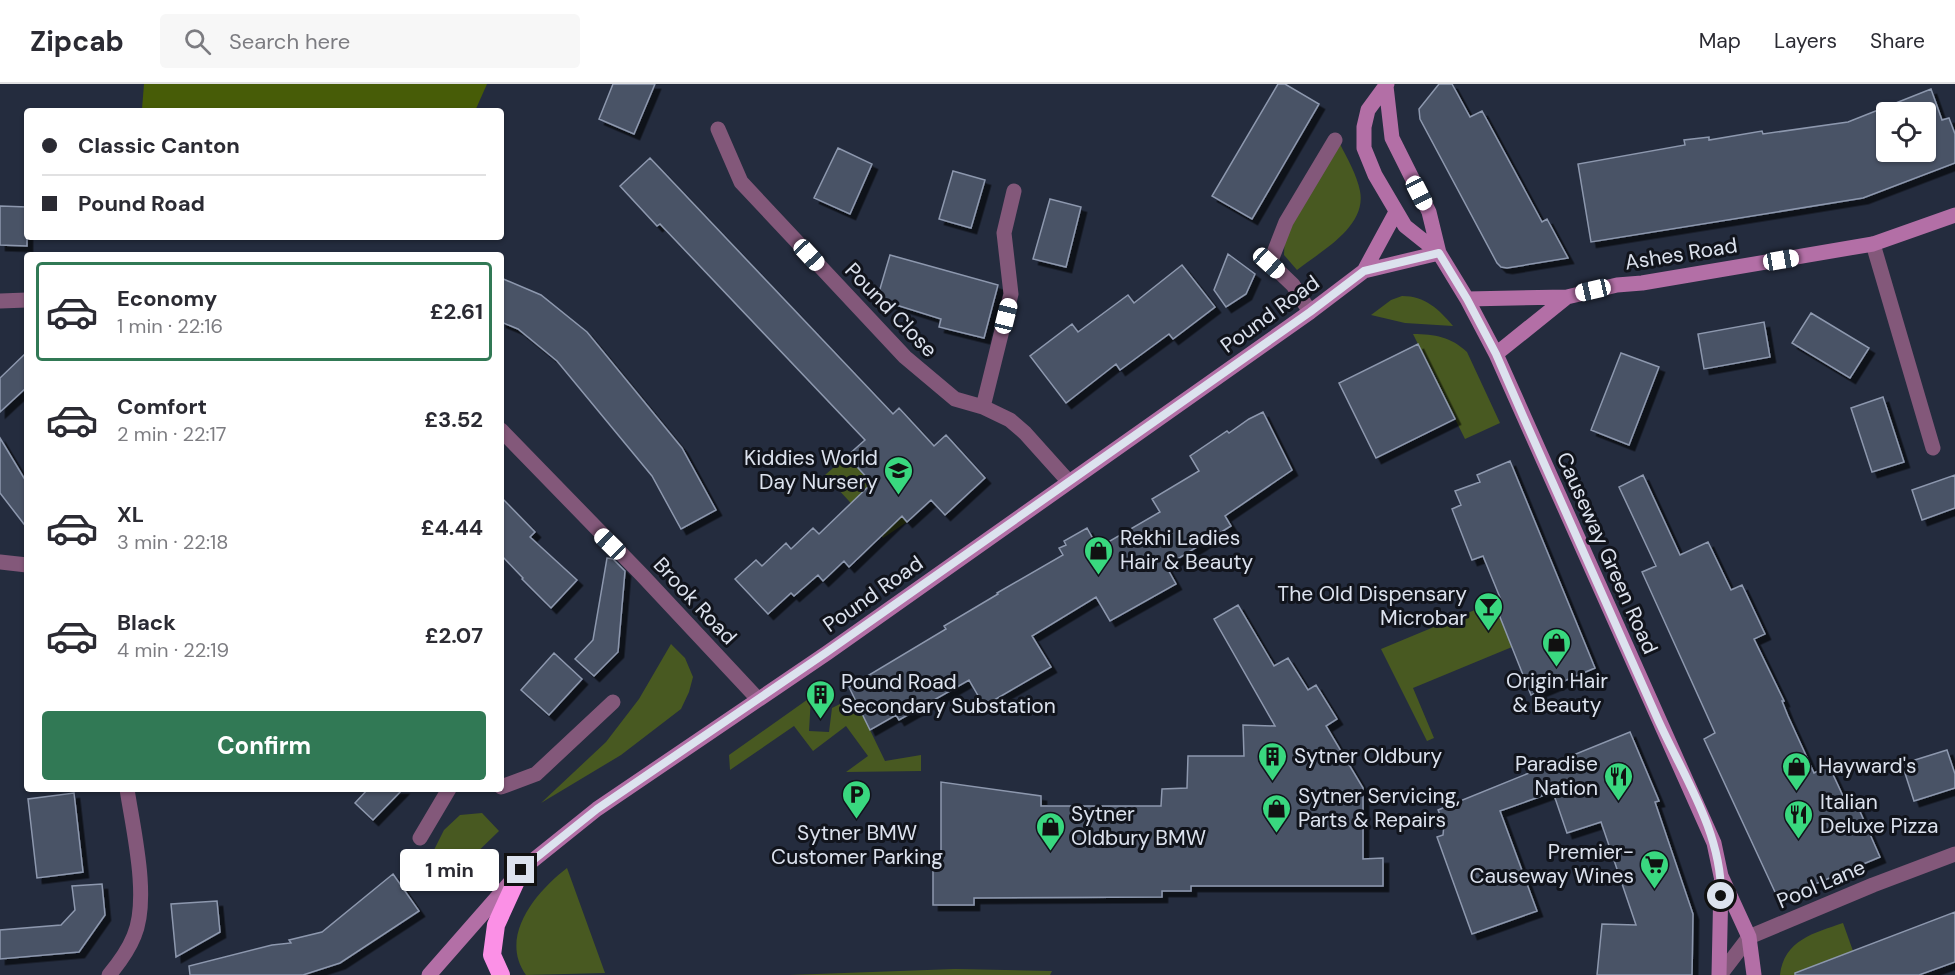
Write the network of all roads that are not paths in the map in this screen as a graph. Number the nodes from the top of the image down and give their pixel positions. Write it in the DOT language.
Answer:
graph roads {
  1 [pos="1386,85"];
  2 [pos="718,129"];
  3 [pos="1335,140"];
  4 [pos="1014,191"];
  5 [pos="1396,212"];
  6 [pos="1955,215"];
  7 [pos="1432,226"];
  8 [pos="1409,229"];
  9 [pos="1378,244"];
  10 [pos="1873,244"];
  11 [pos="1439,253"];
  12 [pos="1364,271"];
  13 [pos="1567,297"];
  14 [pos="1467,299"];
  15 [pos="24,300"];
  16 [pos="0,301"];
  17 [pos="1310,312"];
  18 [pos="1496,354"];
  19 [pos="983,407"];
  20 [pos="504,433"];
  21 [pos="1933,448"];
  22 [pos="1069,482"];
  23 [pos="0,562"];
  24 [pos="24,565"];
  25 [pos="758,698"];
  26 [pos="613,702"];
  27 [pos="504,786"];
  28 [pos="127,792"];
  29 [pos="447,792"];
  30 [pos="420,837"];
  31 [pos="1955,854"];
  32 [pos="521,870"];
  33 [pos="1721,876"];
  34 [pos="1749,937"];
  35 [pos="109,975"];
  36 [pos="429,975"];
  37 [pos="501,975"];
  38 [pos="1719,975"];
  39 [pos="1754,975"];
  1 -- 5 [label="street, Causeway Green Road"];
  1 -- 7 [label="street, Causeway Green Road"];
  2 -- 19 [label="street, Pound Close"];
  3 -- 17 [label="street"];
  4 -- 19 [label="street"];
  5 -- 8 [label="street, Causeway Green Road"];
  5 -- 9 [label="street, Pound Road"];
  6 -- 10 [label="street, Ashes Road"];
  7 -- 8 [label="street"];
  7 -- 11 [label="street, Causeway Green Road"];
  8 -- 9 [label="street"];
  8 -- 11 [label="street, Causeway Green Road"];
  9 -- 12 [label="street, Pound Road"];
  10 -- 13 [label="street, Ashes Road"];
  10 -- 21 [label="street"];
  11 -- 12 [label="street, Pound Road"];
  11 -- 14 [label="street, Causeway Green Road"];
  12 -- 17 [label="street, Pound Road"];
  13 -- 14 [label="street, Ashes Road"];
  13 -- 18 [label="street, Ashes Road"];
  14 -- 18 [label="street, Causeway Green Road"];
  15 -- 16 [label="street"];
  17 -- 22 [label="street, Pound Road"];
  18 -- 33 [label="street, Causeway Green Road"];
  19 -- 22 [label="street, Pound Close"];
  20 -- 25 [label="street, Brook Road"];
  22 -- 25 [label="street, Pound Road"];
  23 -- 24 [label="street"];
  25 -- 32 [label="street, Pound Road"];
  26 -- 27 [label="street"];
  28 -- 35 [label="street"];
  29 -- 30 [label="street"];
  31 -- 34 [label="street, Pool Lane"];
  32 -- 36 [label="street, Pound Road"];
  32 -- 37 [label="highway"];
  33 -- 34 [label="street, Causeway Green Road"];
  33 -- 38 [label="street, Causeway Green Road"];
  34 -- 38 [label="street, Pool Lane"];
  34 -- 39 [label="street, Causeway Green Road"];
}
